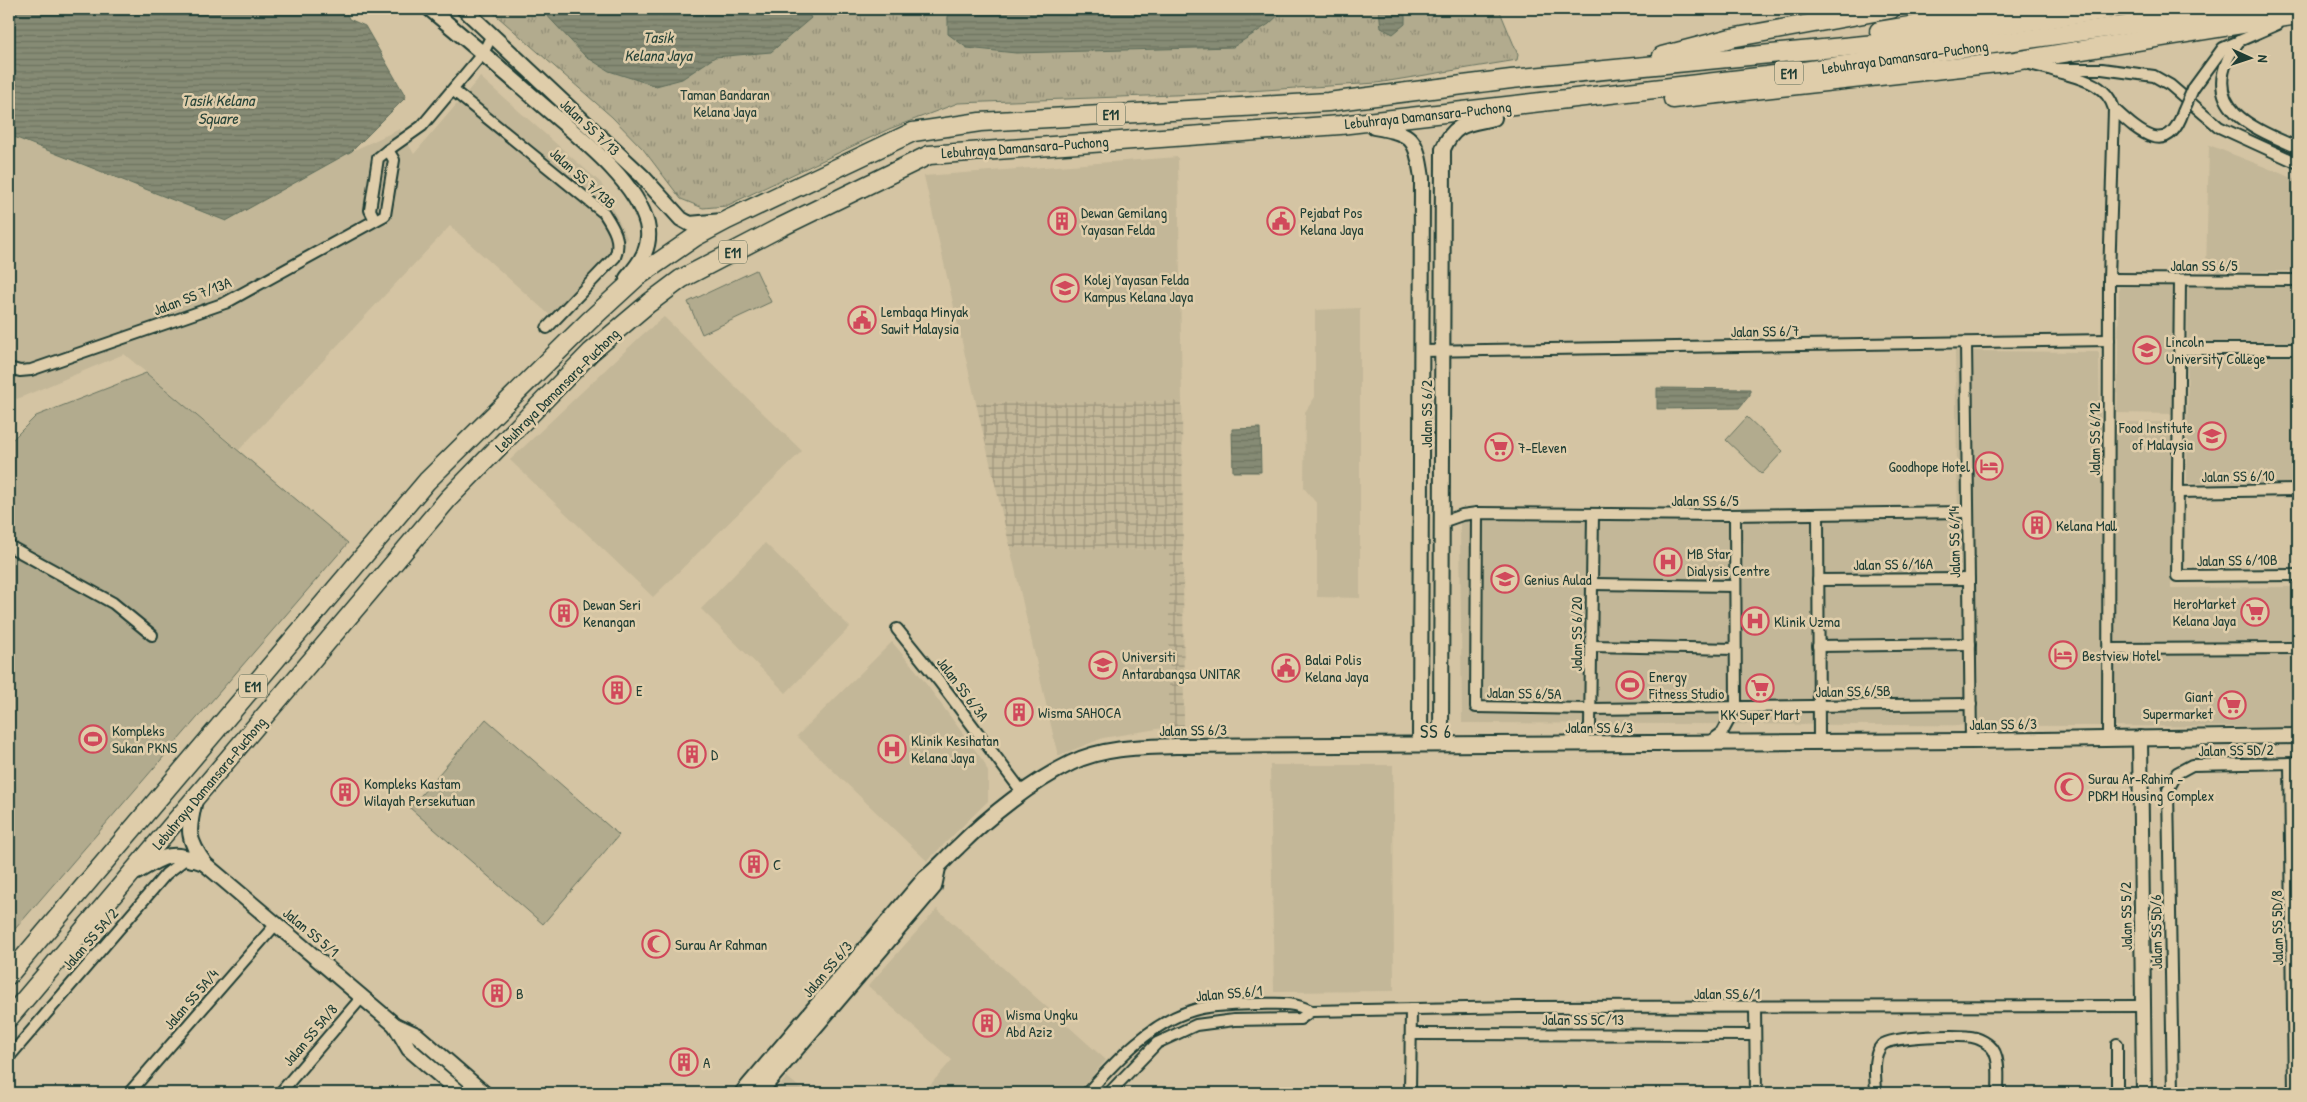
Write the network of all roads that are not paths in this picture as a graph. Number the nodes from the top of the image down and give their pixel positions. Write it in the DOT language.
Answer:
graph roads {
  1 [pos="430,9"];
  2 [pos="464,9"];
  3 [pos="1891,9"];
  4 [pos="2006,9"];
  5 [pos="2113,9"];
  6 [pos="2238,9"];
  7 [pos="1872,11"];
  8 [pos="2298,15"];
  9 [pos="492,35"];
  10 [pos="2239,41"];
  11 [pos="483,53"];
  12 [pos="2015,61"];
  13 [pos="1686,62"];
  14 [pos="2049,68"];
  15 [pos="1596,71"];
  16 [pos="454,90"];
  17 [pos="2114,109"];
  18 [pos="1494,118"];
  19 [pos="1340,125"];
  20 [pos="1374,127"];
  21 [pos="2298,148"];
  22 [pos="388,150"];
  23 [pos="2298,163"];
  24 [pos="375,220"];
  25 [pos="726,220"];
  26 [pos="2109,279"];
  27 [pos="2298,280"];
  28 [pos="2180,281"];
  29 [pos="589,321"];
  30 [pos="547,328"];
  31 [pos="2109,340"];
  32 [pos="1966,343"];
  33 [pos="2180,349"];
  34 [pos="2298,349"];
  35 [pos="1422,351"];
  36 [pos="1442,351"];
  37 [pos="9,368"];
  38 [pos="2298,490"];
  39 [pos="2178,492"];
  40 [pos="1968,512"];
  41 [pos="1477,513"];
  42 [pos="1593,514"];
  43 [pos="1818,514"];
  44 [pos="1735,515"];
  45 [pos="1442,522"];
  46 [pos="9,546"];
  47 [pos="2298,575"];
  48 [pos="1969,579"];
  49 [pos="1818,580"];
  50 [pos="1592,584"];
  51 [pos="1735,586"];
  52 [pos="897,629"];
  53 [pos="152,635"];
  54 [pos="1970,644"];
  55 [pos="1591,646"];
  56 [pos="1818,646"];
  57 [pos="2298,648"];
  58 [pos="1735,649"];
  59 [pos="2109,649"];
  60 [pos="1971,704"];
  61 [pos="1736,707"];
  62 [pos="1819,707"];
  63 [pos="1590,709"];
  64 [pos="2298,736"];
  65 [pos="2140,738"];
  66 [pos="2108,739"];
  67 [pos="1970,741"];
  68 [pos="1819,742"];
  69 [pos="1569,743"];
  70 [pos="1708,743"];
  71 [pos="1420,744"];
  72 [pos="1441,744"];
  73 [pos="2294,763"];
  74 [pos="2177,773"];
  75 [pos="1023,793"];
  76 [pos="195,800"];
  77 [pos="205,864"];
  78 [pos="132,875"];
  79 [pos="276,924"];
  80 [pos="9,975"];
  81 [pos="362,997"];
  82 [pos="2143,1006"];
  83 [pos="1755,1008"];
  84 [pos="1411,1009"];
  85 [pos="1311,1011"];
  86 [pos="9,1018"];
  87 [pos="395,1025"];
  88 [pos="1411,1034"];
  89 [pos="1755,1035"];
  90 [pos="2117,1044"];
  91 [pos="9,1057"];
  92 [pos="759,1087"];
  93 [pos="129,1093"];
  94 [pos="280,1093"];
  95 [pos="460,1093"];
  96 [pos="484,1093"];
  97 [pos="742,1093"];
  98 [pos="1087,1093"];
  99 [pos="1108,1093"];
  100 [pos="1410,1093"];
  101 [pos="1756,1093"];
  102 [pos="1876,1093"];
  103 [pos="1998,1093"];
  104 [pos="2117,1093"];
  105 [pos="2144,1093"];
  106 [pos="2174,1093"];
  107 [pos="2294,1093"];
  1 -- 11 [label="street, Jalan SS 7/13"];
  2 -- 9 [label="street, Jalan SS 7/13"];
  3 -- 7 [label="highway"];
  4 -- 13 [label="highway"];
  5 -- 13 [label="highway, Lebuhraya Damansara–Puchong / E11"];
  6 -- 19 [label="highway, Lebuhraya Damansara–Puchong / E11"];
  7 -- 15 [label="highway"];
  8 -- 10 [label="street"];
  8 -- 12 [label="highway"];
  9 -- 11 [label="street"];
  9 -- 25 [label="street, Jalan SS 7/13"];
  10 -- 17 [label="street, bridge"];
  10 -- 21 [label="street"];
  11 -- 16 [label="street"];
  11 -- 29 [label="street, Jalan SS 7/13"];
  12 -- 14 [label="street"];
  12 -- 18 [label="highway"];
  13 -- 15 [label="highway, Lebuhraya Damansara–Puchong / E11"];
  14 -- 17 [label="street"];
  14 -- 23 [label="street"];
  15 -- 25 [label="highway, Lebuhraya Damansara–Puchong / E11"];
  16 -- 22 [label="street"];
  16 -- 30 [label="street, Jalan SS 7/13B"];
  17 -- 26 [label="street, Jalan SS 6/12"];
  18 -- 20 [label="highway"];
  18 -- 36 [label="street, Jalan SS 6/2"];
  19 -- 20 [label="highway"];
  19 -- 76 [label="highway, Lebuhraya Damansara–Puchong / E11"];
  20 -- 35 [label="street, Jalan SS 6/2"];
  22 -- 24 [label="street"];
  22 -- 24 [label="street"];
  24 -- 37 [label="street, Jalan SS 7/13A"];
  25 -- 29 [label="highway, Lebuhraya Damansara–Puchong / E11"];
  26 -- 28 [label="street, Jalan SS 6/5"];
  26 -- 31 [label="street, Jalan SS 6/12"];
  27 -- 28 [label="street, Jalan SS 6/5"];
  28 -- 33 [label="street"];
  29 -- 80 [label="highway, Lebuhraya Damansara–Puchong / E11"];
  31 -- 32 [label="street, Jalan SS 6/7"];
  31 -- 59 [label="street, Jalan SS 6/12"];
  32 -- 36 [label="street, Jalan SS 6/7"];
  32 -- 40 [label="street, Jalan SS 6/14"];
  33 -- 34 [label="street"];
  33 -- 39 [label="street"];
  35 -- 36 [label="street, Jalan SS 6/7"];
  35 -- 71 [label="street, Jalan SS 6/2"];
  36 -- 45 [label="street, Jalan SS 6/2"];
  38 -- 39 [label="street, Jalan SS 6/10"];
  39 -- 47 [label="street, Jalan SS 6/10B"];
  40 -- 43 [label="street, Jalan SS 6/5"];
  40 -- 48 [label="street, Jalan SS 6/14"];
  41 -- 42 [label="street, Jalan SS 6/5"];
  41 -- 45 [label="street, Jalan SS 6/5"];
  41 -- 63 [label="street, Jalan SS 6/5A"];
  42 -- 44 [label="street, Jalan SS 6/5"];
  42 -- 50 [label="street, Jalan SS 6/20"];
  43 -- 44 [label="street, Jalan SS 6/5"];
  43 -- 49 [label="street"];
  44 -- 51 [label="street"];
  45 -- 72 [label="street, Jalan SS 6/2"];
  46 -- 53 [label="street"];
  48 -- 49 [label="street, Jalan SS 6/16A"];
  48 -- 54 [label="street, Jalan SS 6/14"];
  49 -- 56 [label="street"];
  50 -- 51 [label="street"];
  50 -- 55 [label="street, Jalan SS 6/20"];
  51 -- 58 [label="street"];
  52 -- 75 [label="street, Jalan SS 6/3A"];
  54 -- 56 [label="street"];
  54 -- 60 [label="street, Jalan SS 6/14"];
  55 -- 58 [label="street"];
  55 -- 63 [label="street, Jalan SS 6/20"];
  56 -- 62 [label="street"];
  57 -- 59 [label="street"];
  58 -- 61 [label="street"];
  59 -- 66 [label="street, Jalan SS 6/12"];
  60 -- 62 [label="street, Jalan SS 6/5B"];
  60 -- 67 [label="street, Jalan SS 6/14"];
  61 -- 62 [label="street, Jalan SS 6/5B"];
  61 -- 63 [label="street, Jalan SS 6/5A"];
  61 -- 70 [label="street"];
  62 -- 68 [label="street"];
  63 -- 69 [label="street, Jalan SS 6/20"];
  64 -- 65 [label="street, Jalan SS 6/3"];
  65 -- 66 [label="street, Jalan SS 6/3"];
  65 -- 82 [label="street, Jalan SS 5/2"];
  66 -- 67 [label="street, Jalan SS 6/3"];
  67 -- 68 [label="street, Jalan SS 6/3"];
  68 -- 70 [label="street, Jalan SS 6/3"];
  69 -- 70 [label="street, Jalan SS 6/3"];
  69 -- 72 [label="street, Jalan SS 6/3"];
  71 -- 72 [label="street, Jalan SS 6/3"];
  71 -- 75 [label="street, Jalan SS 6/3"];
  73 -- 74 [label="street, Jalan SS 5D/2"];
  73 -- 107 [label="street, Jalan SS 5D/8"];
  74 -- 106 [label="street, Jalan SS 5D/6"];
  75 -- 92 [label="street, Jalan SS 6/3"];
  76 -- 77 [label="street, Jalan SS 5/1"];
  76 -- 78 [label="highway, Lebuhraya Damansara–Puchong / E11"];
  77 -- 78 [label="street, Jalan SS 5/1"];
  77 -- 79 [label="street, Jalan SS 5/1"];
  77 -- 91 [label="street, Jalan SS 5A/2"];
  78 -- 86 [label="highway, Lebuhraya Damansara–Puchong / E11"];
  79 -- 81 [label="street, Jalan SS 5/1"];
  79 -- 93 [label="street, Jalan SS 5A/4"];
  81 -- 87 [label="street, Jalan SS 5/1"];
  81 -- 94 [label="street, Jalan SS 5A/8"];
  82 -- 83 [label="street, Jalan SS 6/1"];
  82 -- 105 [label="street, Jalan SS 5/2"];
  83 -- 84 [label="street, Jalan SS 6/1"];
  83 -- 89 [label="street"];
  84 -- 85 [label="street, Jalan SS 6/1"];
  84 -- 88 [label="street"];
  85 -- 98 [label="street, Jalan SS 6/1"];
  85 -- 99 [label="street, Jalan SS 6/1"];
  87 -- 95 [label="street, Jalan SS 5/1"];
  87 -- 96 [label="street, Jalan SS 5/1"];
  88 -- 89 [label="street, Jalan SS 5C/13"];
  88 -- 100 [label="street"];
  89 -- 101 [label="street"];
  90 -- 104 [label="street"];
  92 -- 97 [label="street, Jalan SS 6/3"];
  102 -- 103 [label="street"];
}
